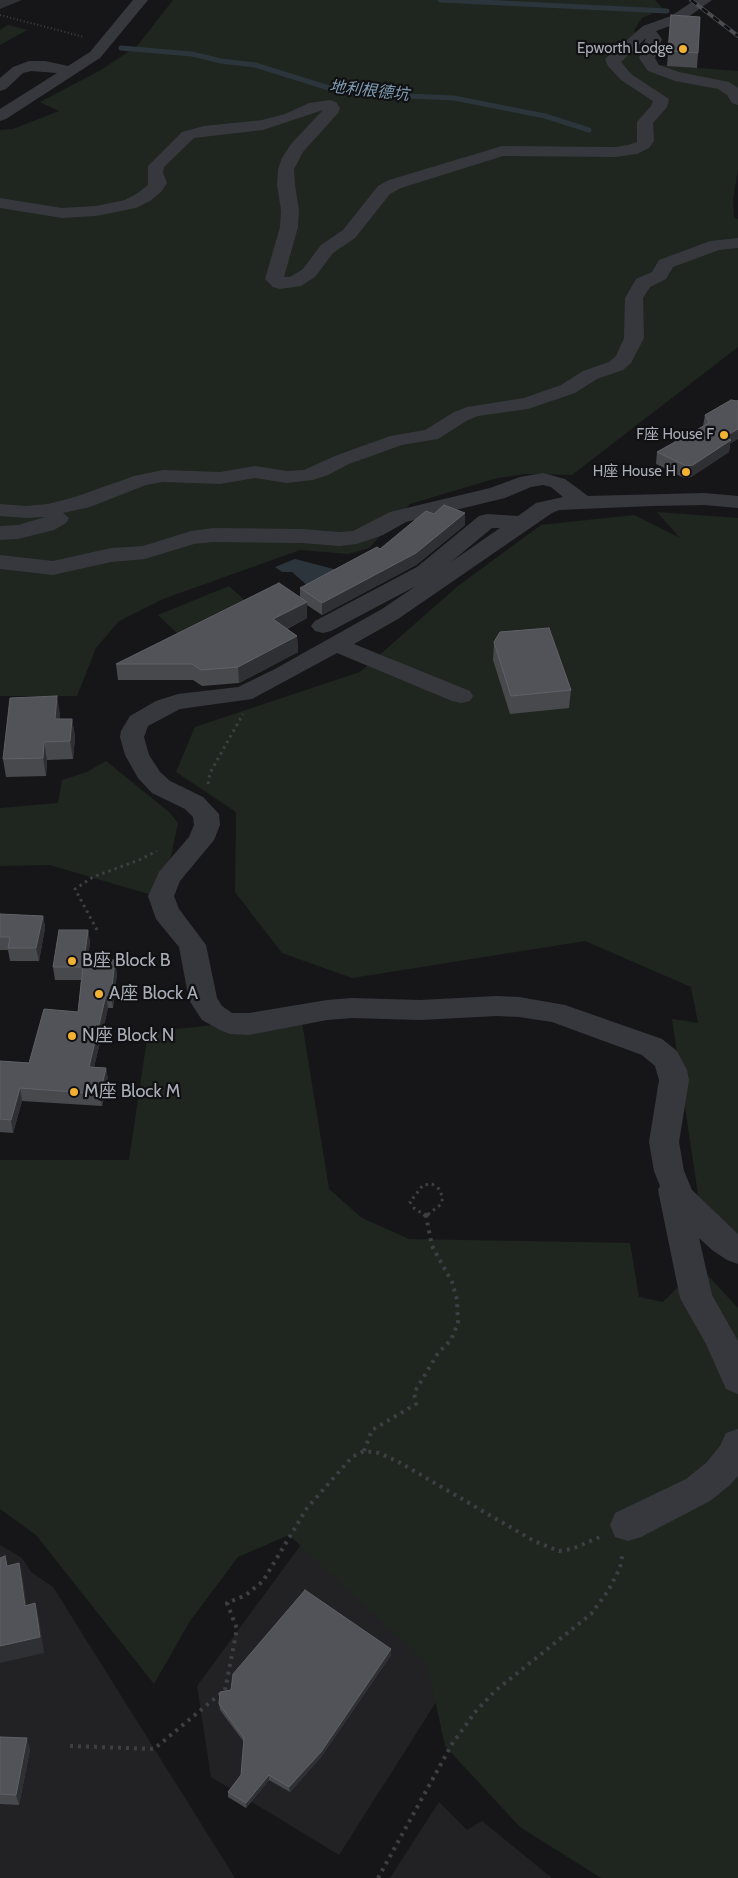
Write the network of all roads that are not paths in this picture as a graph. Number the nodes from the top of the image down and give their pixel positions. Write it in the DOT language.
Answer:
graph roads {
  1 [pos="141,0"];
  2 [pos="705,0"];
  3 [pos="644,32"];
  4 [pos="71,71"];
  5 [pos="0,86"];
  6 [pos="738,100"];
  7 [pos="0,116"];
  8 [pos="0,202"];
  9 [pos="738,243"];
  10 [pos="104,496"];
  11 [pos="738,502"];
  12 [pos="583,503"];
  13 [pos="0,510"];
  14 [pos="0,533"];
  15 [pos="0,562"];
  16 [pos="329,635"];
  17 [pos="461,696"];
  18 [pos="669,1171"];
  19 [pos="738,1251"];
  20 [pos="738,1379"];
  21 [pos="738,1444"];
  22 [pos="628,1525"];
  1 -- 4 [label="street"];
  2 -- 3 [label="street"];
  3 -- 6 [label="street"];
  3 -- 8 [label="street"];
  4 -- 5 [label="street"];
  4 -- 7 [label="street"];
  9 -- 10 [label="street"];
  10 -- 13 [label="street"];
  10 -- 14 [label="street"];
  11 -- 12 [label="street"];
  12 -- 15 [label="street"];
  12 -- 16 [label="street"];
  16 -- 17 [label="street"];
  16 -- 18 [label="street"];
  18 -- 19 [label="street"];
  18 -- 20 [label="street"];
  21 -- 22 [label="street"];
}
